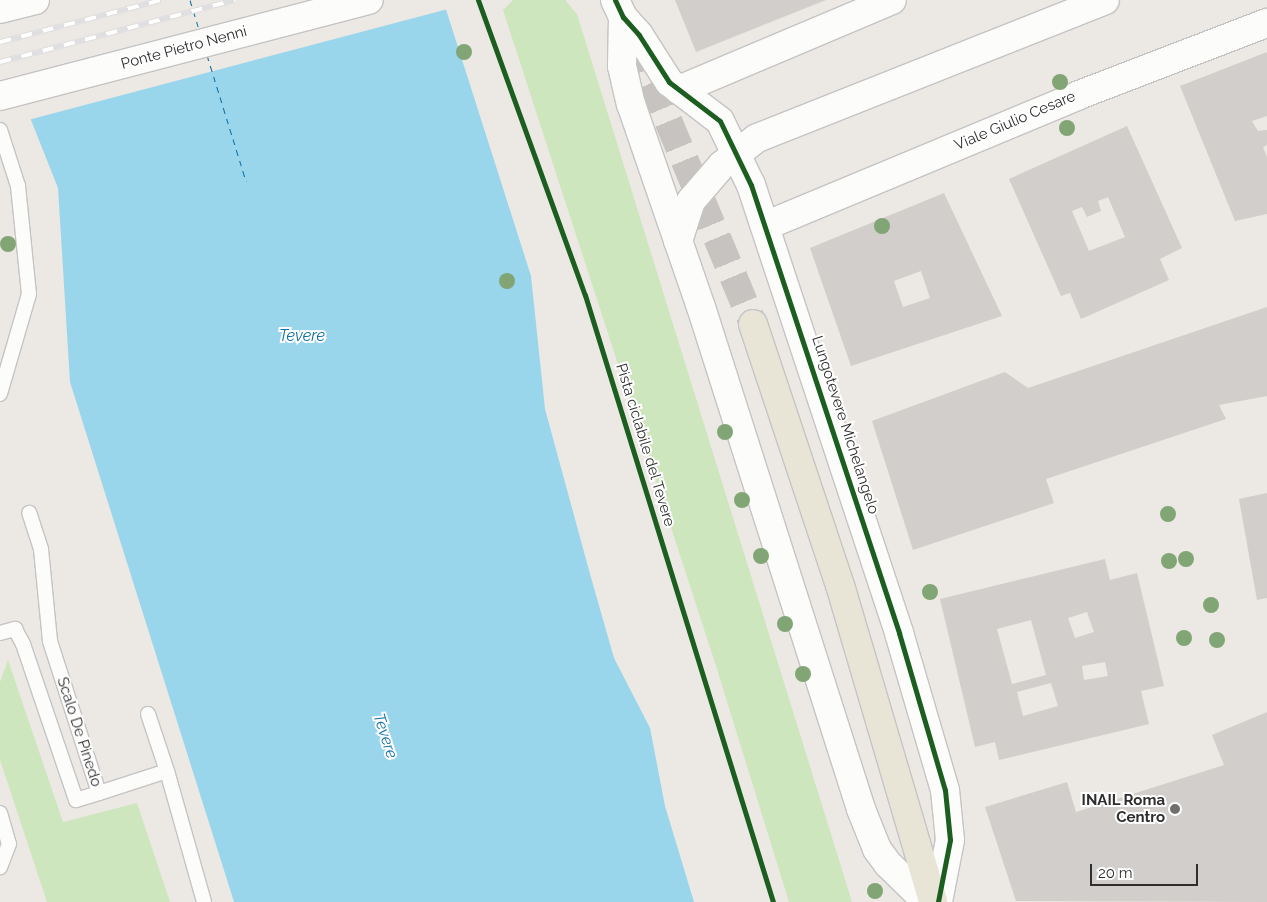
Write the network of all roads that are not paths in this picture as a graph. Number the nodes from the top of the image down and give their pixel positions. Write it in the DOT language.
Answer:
graph roads {
  1 [pos="35,0"];
  2 [pos="369,0"];
  3 [pos="892,0"];
  4 [pos="1104,0"];
  5 [pos="0,9"];
  6 [pos="619,9"];
  7 [pos="1267,23"];
  8 [pos="679,90"];
  9 [pos="0,96"];
  10 [pos="0,130"];
  11 [pos="737,151"];
  12 [pos="765,226"];
  13 [pos="678,241"];
  14 [pos="753,324"];
  15 [pos="0,394"];
  16 [pos="29,513"];
  17 [pos="0,633"];
  18 [pos="148,714"];
  19 [pos="167,771"];
  20 [pos="99,794"];
  21 [pos="0,813"];
  22 [pos="0,867"];
  23 [pos="204,902"];
  24 [pos="926,902"];
  25 [pos="933,902"];
  26 [pos="938,902"];
  1 -- 5 [label="street"];
  2 -- 9 [label="street, Ponte Pietro Nenni"];
  3 -- 8 [label="street"];
  4 -- 11 [label="street"];
  6 -- 8 [label="street, Lungotevere Michelangelo"];
  6 -- 13 [label="street, Lungotevere Michelangelo"];
  7 -- 12 [label="street, Viale Giulio Cesare"];
  8 -- 11 [label="street, Lungotevere Michelangelo"];
  10 -- 15 [label="lane"];
  11 -- 12 [label="street, Lungotevere Michelangelo"];
  11 -- 13 [label="street"];
  12 -- 26 [label="street, Lungotevere Michelangelo"];
  13 -- 24 [label="street, Lungotevere Michelangelo"];
  14 -- 25 [label="main road"];
  16 -- 20 [label="lane, Scalo De Pinedo"];
  17 -- 20 [label="lane, Scalo De Pinedo"];
  18 -- 19 [label="lane"];
  19 -- 20 [label="lane"];
  19 -- 23 [label="lane"];
  21 -- 22 [label="lane"];
}
